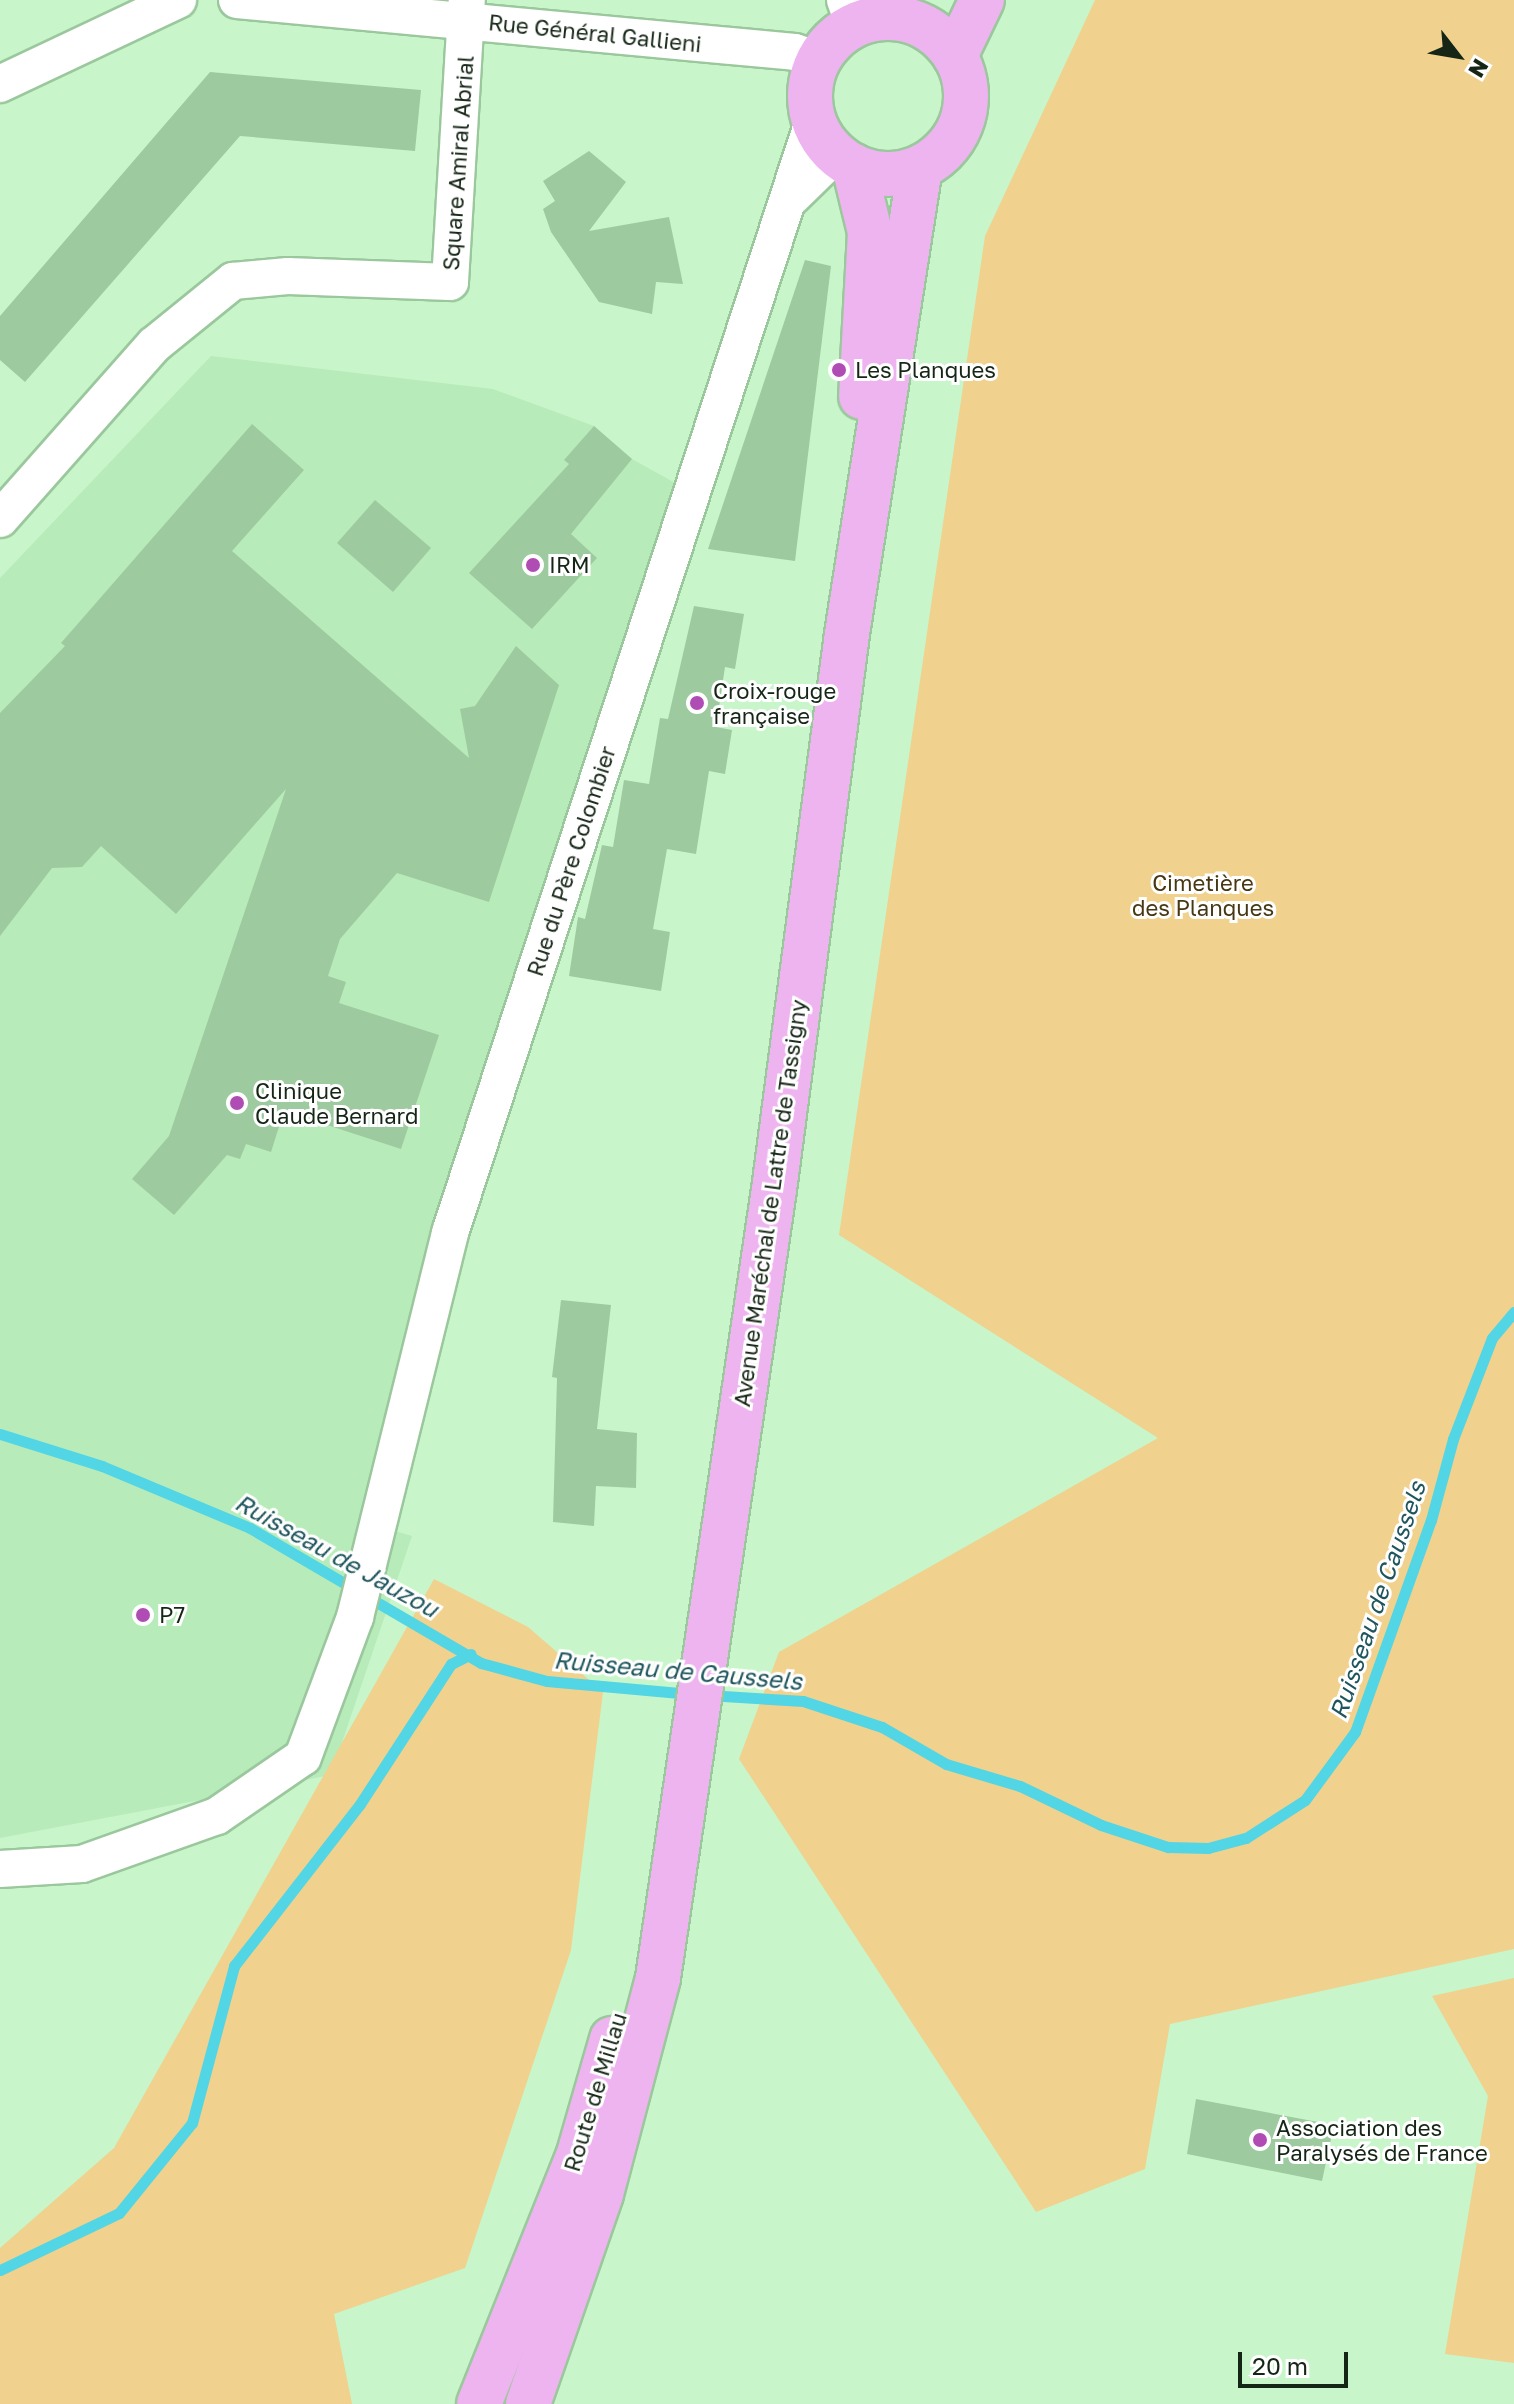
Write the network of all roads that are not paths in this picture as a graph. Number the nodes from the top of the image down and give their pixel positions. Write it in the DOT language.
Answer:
graph roads {
  1 [pos="178,0"];
  2 [pos="237,0"];
  3 [pos="971,0"];
  4 [pos="982,0"];
  5 [pos="467,10"];
  6 [pos="860,11"];
  7 [pos="921,25"];
  8 [pos="955,56"];
  9 [pos="818,60"];
  10 [pos="0,84"];
  11 [pos="834,147"];
  12 [pos="920,168"];
  13 [pos="0,519"];
  14 [pos="847,634"];
  15 [pos="690,1772"];
  16 [pos="0,1869"];
  17 [pos="479,2404"];
  18 [pos="528,2404"];
  1 -- 10 [label="street"];
  2 -- 5 [label="street, Rue Général Gallieni"];
  3 -- 7 [label="main road"];
  4 -- 8 [label="main road"];
  5 -- 9 [label="street, Rue Général Gallieni"];
  5 -- 13 [label="street, Square Amiral Abrial"];
  6 -- 7 [label="main road"];
  6 -- 9 [label="main road"];
  7 -- 8 [label="main road"];
  8 -- 12 [label="main road"];
  9 -- 11 [label="main road"];
  11 -- 12 [label="main road"];
  11 -- 14 [label="main road, Avenue Maréchal de Lattre de Tassigny"];
  11 -- 16 [label="street, Rue du Père Colombier"];
  12 -- 14 [label="main road, Avenue Maréchal de Lattre de Tassigny"];
  14 -- 15 [label="main road, Avenue Maréchal de Lattre de Tassigny"];
  15 -- 17 [label="main road, Route de Millau"];
  15 -- 18 [label="main road"];
}
